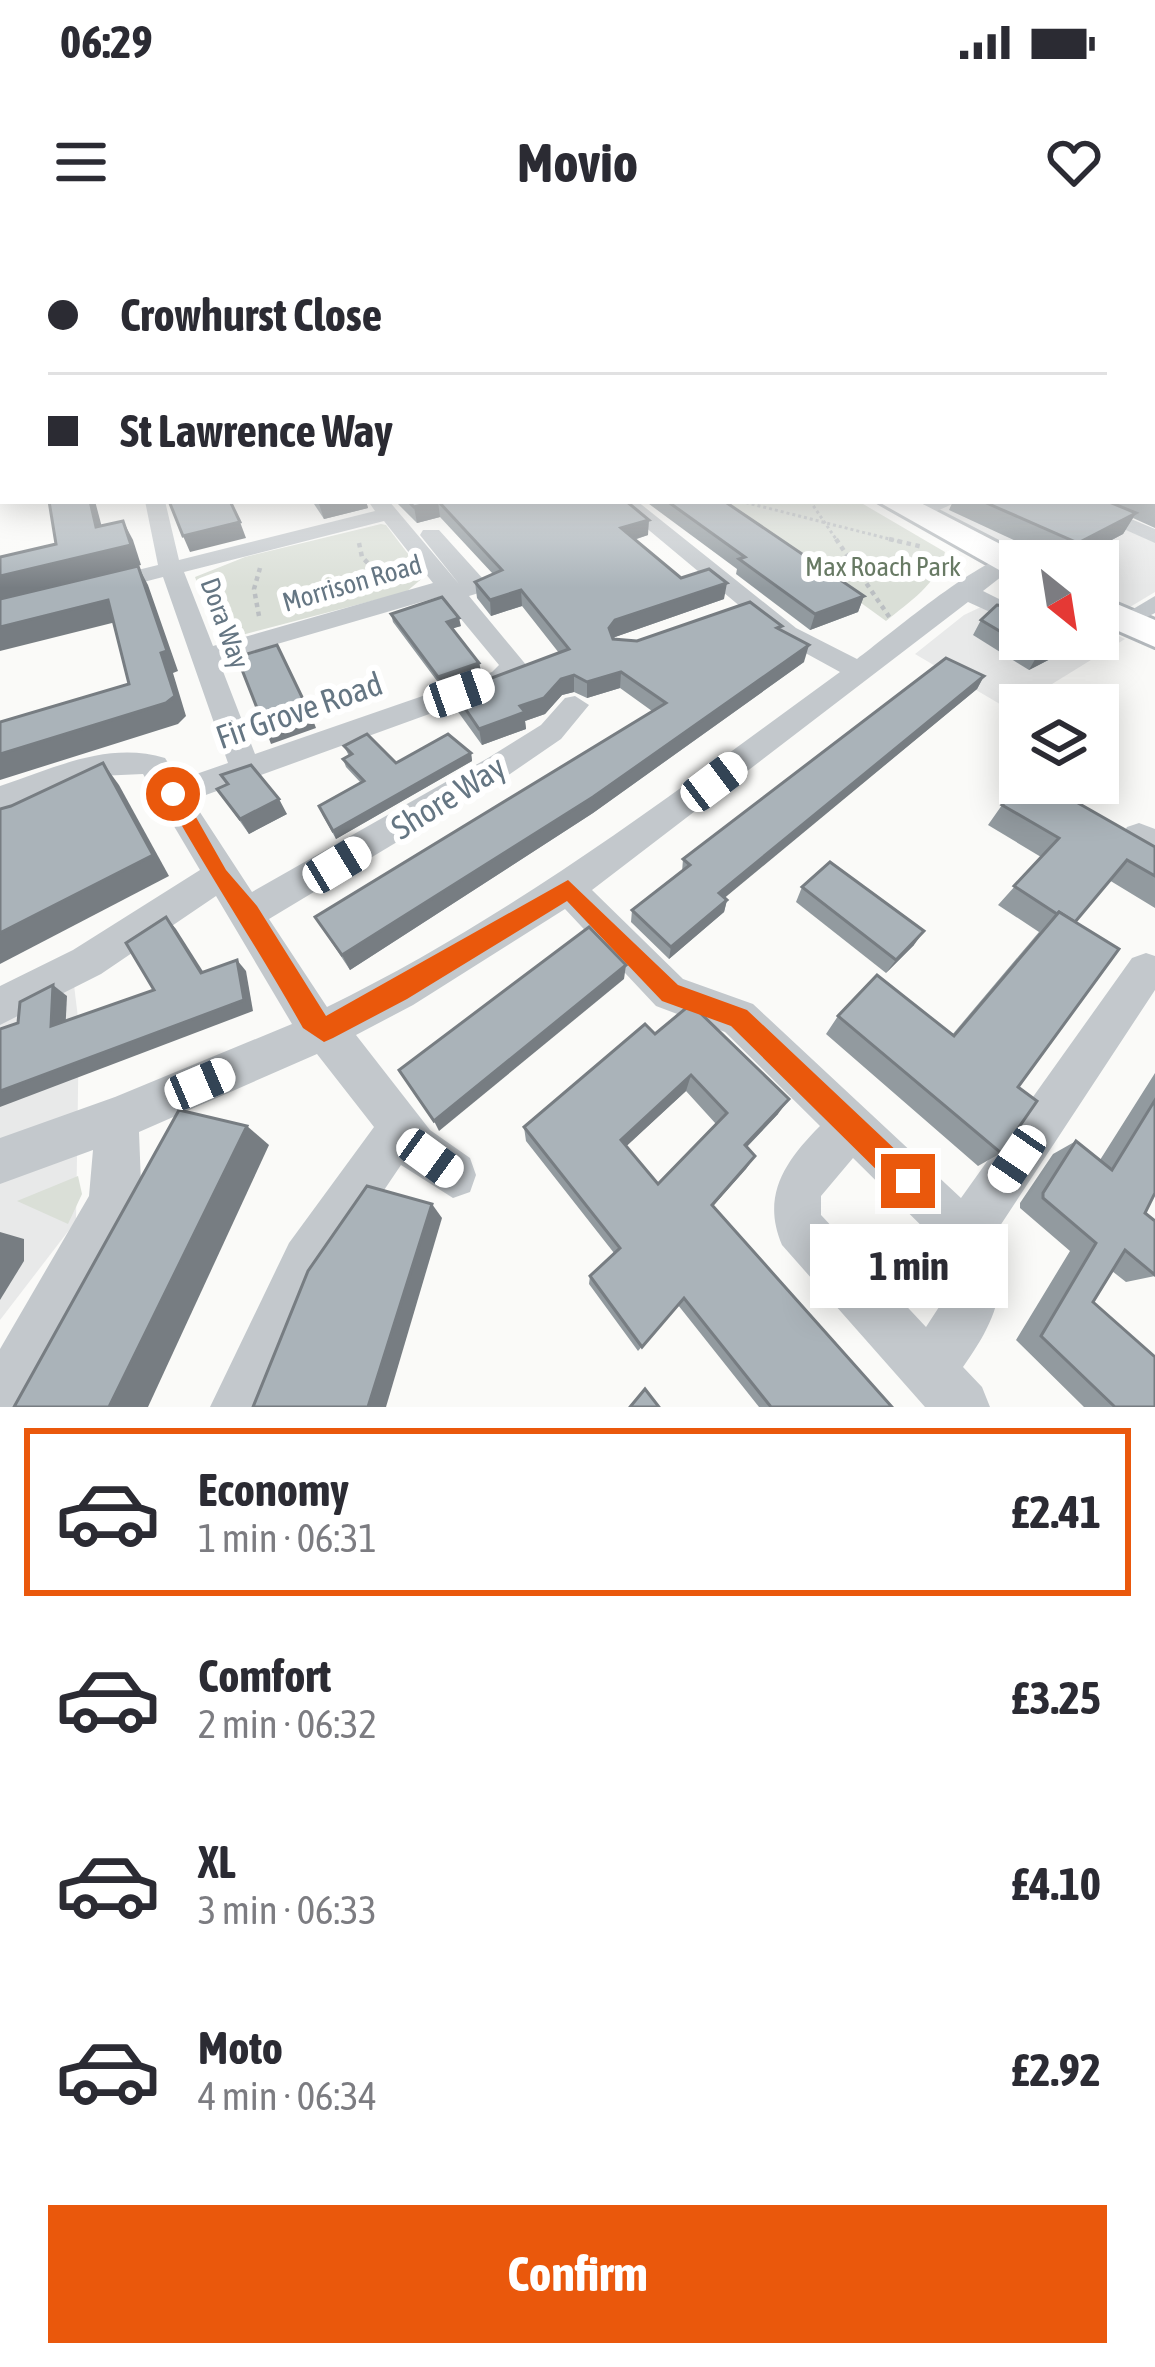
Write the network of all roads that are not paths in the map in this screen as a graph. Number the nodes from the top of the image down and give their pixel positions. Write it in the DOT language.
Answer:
graph roads {
  1 [pos="156,504"];
  2 [pos="627,504"];
  3 [pos="1079,504"];
  4 [pos="920,505"];
  5 [pos="389,512"];
  6 [pos="1155,537"];
  7 [pos="999,555"];
  8 [pos="186,565"];
  9 [pos="999,571"];
  10 [pos="86,590"];
  11 [pos="963,590"];
  12 [pos="442,591"];
  13 [pos="999,609"];
  14 [pos="207,656"];
  15 [pos="858,670"];
  16 [pos="575,704"];
  17 [pos="244,766"];
  18 [pos="173,794"];
  19 [pos="0,798"];
  20 [pos="219,876"];
  21 [pos="568,889"];
  22 [pos="249,912"];
  23 [pos="1146,970"];
  24 [pos="0,1006"];
  25 [pos="324,1030"];
  26 [pos="116,1119"];
  27 [pos="850,1127"];
  28 [pos="401,1130"];
  29 [pos="0,1161"];
  30 [pos="453,1175"];
  31 [pos="965,1235"];
  32 [pos="928,1370"];
  33 [pos="0,1403"];
  34 [pos="238,1407"];
  35 [pos="962,1407"];
  1 -- 8 [label="street, Dora Way"];
  2 -- 15 [label="street"];
  3 -- 6 [label="street"];
  4 -- 7 [label="highway"];
  5 -- 8 [label="street"];
  5 -- 12 [label="street"];
  8 -- 10 [label="street"];
  8 -- 14 [label="street, Dora Way"];
  9 -- 11 [label="street"];
  11 -- 13 [label="street"];
  11 -- 15 [label="street"];
  12 -- 14 [label="street, Morrison Road"];
  12 -- 17 [label="street, Fir Grove Road"];
  14 -- 17 [label="street, Dora Way"];
  15 -- 21 [label="street"];
  16 -- 22 [label="street, Shore Way"];
  17 -- 18 [label="street, Fir Grove Road"];
  18 -- 19 [label="street"];
  18 -- 20 [label="street"];
  20 -- 22 [label="street"];
  20 -- 24 [label="street"];
  21 -- 25 [label="street"];
  21 -- 27 [label="street"];
  22 -- 25 [label="street"];
  23 -- 31 [label="street"];
  25 -- 26 [label="street"];
  25 -- 28 [label="street"];
  26 -- 29 [label="street"];
  26 -- 33 [label="street"];
  27 -- 31 [label="street"];
  27 -- 32 [label="street"];
  28 -- 30 [label="street"];
  28 -- 34 [label="street"];
  31 -- 32 [label="street"];
  32 -- 35 [label="street"];
}
